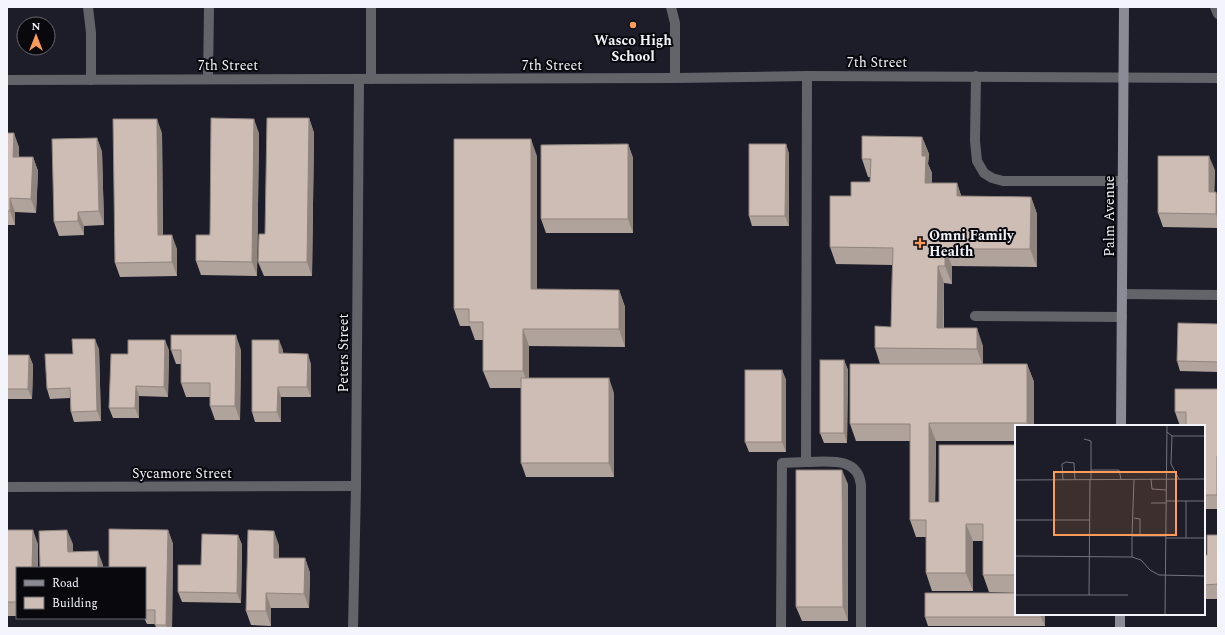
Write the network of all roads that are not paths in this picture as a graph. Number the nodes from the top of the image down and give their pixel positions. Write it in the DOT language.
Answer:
graph roads {
  1 [pos="88,7"];
  2 [pos="208,7"];
  3 [pos="371,7"];
  4 [pos="671,7"];
  5 [pos="1124,7"];
  6 [pos="1215,7"];
  7 [pos="1218,14"];
  8 [pos="807,76"];
  9 [pos="976,76"];
  10 [pos="1124,77"];
  11 [pos="674,78"];
  12 [pos="1218,78"];
  13 [pos="359,79"];
  14 [pos="371,79"];
  15 [pos="7,80"];
  16 [pos="91,80"];
  17 [pos="208,80"];
  18 [pos="1123,181"];
  19 [pos="1122,294"];
  20 [pos="1218,295"];
  21 [pos="975,316"];
  22 [pos="1122,317"];
  23 [pos="1121,425"];
  24 [pos="806,462"];
  25 [pos="356,486"];
  26 [pos="7,487"];
  27 [pos="1120,615"];
  28 [pos="353,628"];
  29 [pos="781,628"];
  30 [pos="861,628"];
  31 [pos="1120,628"];
  1 -- 16 [label="street"];
  2 -- 17 [label="street"];
  3 -- 14 [label="street"];
  4 -- 11 [label="street"];
  5 -- 10 [label="main road, Palm Avenue"];
  6 -- 7 [label="street"];
  8 -- 9 [label="street, 7th Street"];
  8 -- 11 [label="street, 7th Street"];
  8 -- 24 [label="street"];
  9 -- 10 [label="street, 7th Street"];
  9 -- 18 [label="street"];
  10 -- 12 [label="street, 7th Street"];
  10 -- 18 [label="main road, Palm Avenue"];
  11 -- 14 [label="street, 7th Street"];
  13 -- 14 [label="street, 7th Street"];
  13 -- 17 [label="street, 7th Street"];
  13 -- 25 [label="street, Peters Street"];
  15 -- 16 [label="street, 7th Street"];
  16 -- 17 [label="street, 7th Street"];
  18 -- 19 [label="main road, Palm Avenue"];
  19 -- 20 [label="street"];
  19 -- 22 [label="main road, Palm Avenue"];
  21 -- 22 [label="street"];
  22 -- 23 [label="main road, Palm Avenue"];
  24 -- 29 [label="street"];
  24 -- 30 [label="street"];
  25 -- 26 [label="street, Sycamore Street"];
  25 -- 28 [label="street, Peters Street"];
  27 -- 31 [label="main road"];
}
